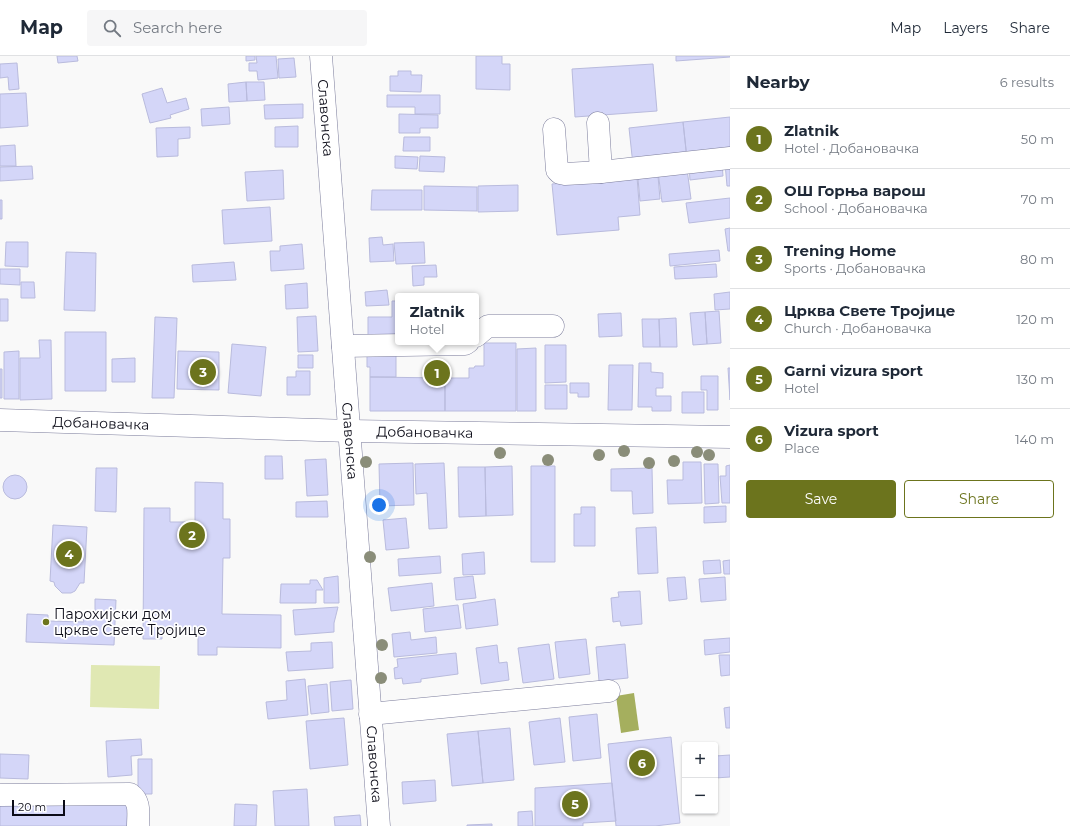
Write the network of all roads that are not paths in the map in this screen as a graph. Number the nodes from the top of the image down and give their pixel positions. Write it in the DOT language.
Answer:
graph roads {
  1 [pos="321,56"];
  2 [pos="598,123"];
  3 [pos="554,129"];
  4 [pos="730,158"];
  5 [pos="602,172"];
  6 [pos="552,326"];
  7 [pos="479,334"];
  8 [pos="404,345"];
  9 [pos="343,346"];
  10 [pos="0,420"];
  11 [pos="350,431"];
  12 [pos="730,437"];
  13 [pos="609,691"];
  14 [pos="370,714"];
  15 [pos="0,795"];
  16 [pos="138,826"];
  17 [pos="379,826"];
  1 -- 9 [label="street, Славонска"];
  2 -- 5 [label="street"];
  3 -- 5 [label="street"];
  4 -- 5 [label="street"];
  6 -- 7 [label="street"];
  8 -- 9 [label="street"];
  9 -- 11 [label="street, Славонска"];
  10 -- 11 [label="street, Добановачка"];
  11 -- 12 [label="street, Добановачка"];
  11 -- 14 [label="street, Славонска"];
  13 -- 14 [label="street"];
  14 -- 17 [label="street, Славонска"];
  15 -- 16 [label="street"];
}
